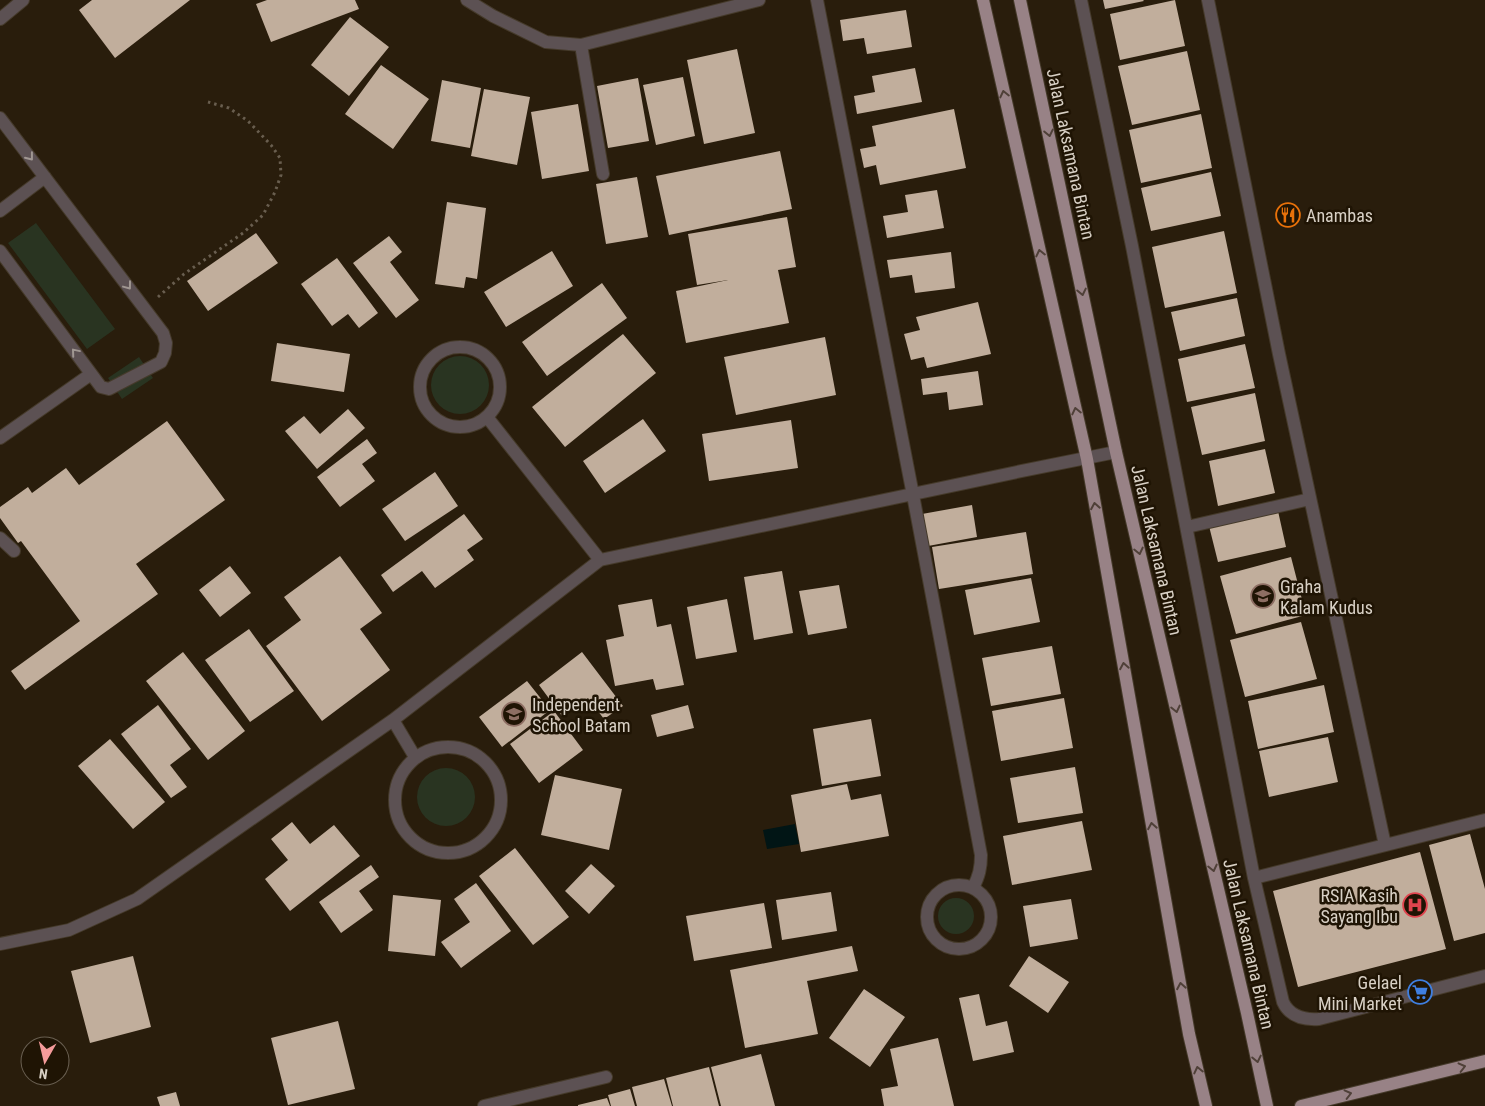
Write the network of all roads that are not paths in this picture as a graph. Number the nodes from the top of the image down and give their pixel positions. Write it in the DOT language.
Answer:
graph roads {
  1 [pos="23,0"];
  2 [pos="468,0"];
  3 [pos="759,0"];
  4 [pos="817,0"];
  5 [pos="983,0"];
  6 [pos="1020,0"];
  7 [pos="1080,0"];
  8 [pos="1208,0"];
  9 [pos="0,19"];
  10 [pos="581,45"];
  11 [pos="0,118"];
  12 [pos="603,174"];
  13 [pos="45,177"];
  14 [pos="0,210"];
  15 [pos="0,251"];
  16 [pos="91,374"];
  17 [pos="487,416"];
  18 [pos="0,438"];
  19 [pos="1116,452"];
  20 [pos="1087,459"];
  21 [pos="914,494"];
  22 [pos="1310,499"];
  23 [pos="1187,527"];
  24 [pos="0,538"];
  25 [pos="14,551"];
  26 [pos="600,560"];
  27 [pos="393,720"];
  28 [pos="416,757"];
  29 [pos="1485,820"];
  30 [pos="1385,845"];
  31 [pos="1254,878"];
  32 [pos="973,888"];
  33 [pos="0,944"];
  34 [pos="1485,976"];
  35 [pos="1485,1061"];
  36 [pos="606,1077"];
  37 [pos="484,1106"];
  38 [pos="1206,1106"];
  39 [pos="1267,1106"];
  40 [pos="1301,1106"];
  1 -- 9 [label="street"];
  2 -- 10 [label="street"];
  3 -- 10 [label="street"];
  4 -- 21 [label="street"];
  20 -- 5 [label="main road, one-way"];
  6 -- 19 [label="main road, Jalan Laksamana Bintan, one-way"];
  7 -- 23 [label="street"];
  8 -- 22 [label="street"];
  10 -- 12 [label="street"];
  11 -- 13 [label="street, one-way"];
  13 -- 14 [label="street"];
  13 -- 16 [label="street, one-way"];
  16 -- 15 [label="street, one-way"];
  16 -- 18 [label="street"];
  17 -- 17 [label="street"];
  17 -- 26 [label="street"];
  19 -- 20 [label="street"];
  19 -- 39 [label="main road, Jalan Laksamana Bintan, one-way"];
  20 -- 21 [label="street"];
  38 -- 20 [label="main road, one-way"];
  21 -- 26 [label="street"];
  21 -- 32 [label="street"];
  22 -- 23 [label="street"];
  22 -- 30 [label="street"];
  23 -- 31 [label="street"];
  24 -- 25 [label="street"];
  26 -- 27 [label="street"];
  27 -- 28 [label="street"];
  27 -- 33 [label="street"];
  28 -- 28 [label="street"];
  29 -- 30 [label="street"];
  30 -- 31 [label="street"];
  31 -- 34 [label="street"];
  32 -- 32 [label="street"];
  40 -- 35 [label="main road, one-way"];
  36 -- 37 [label="street"];
}
